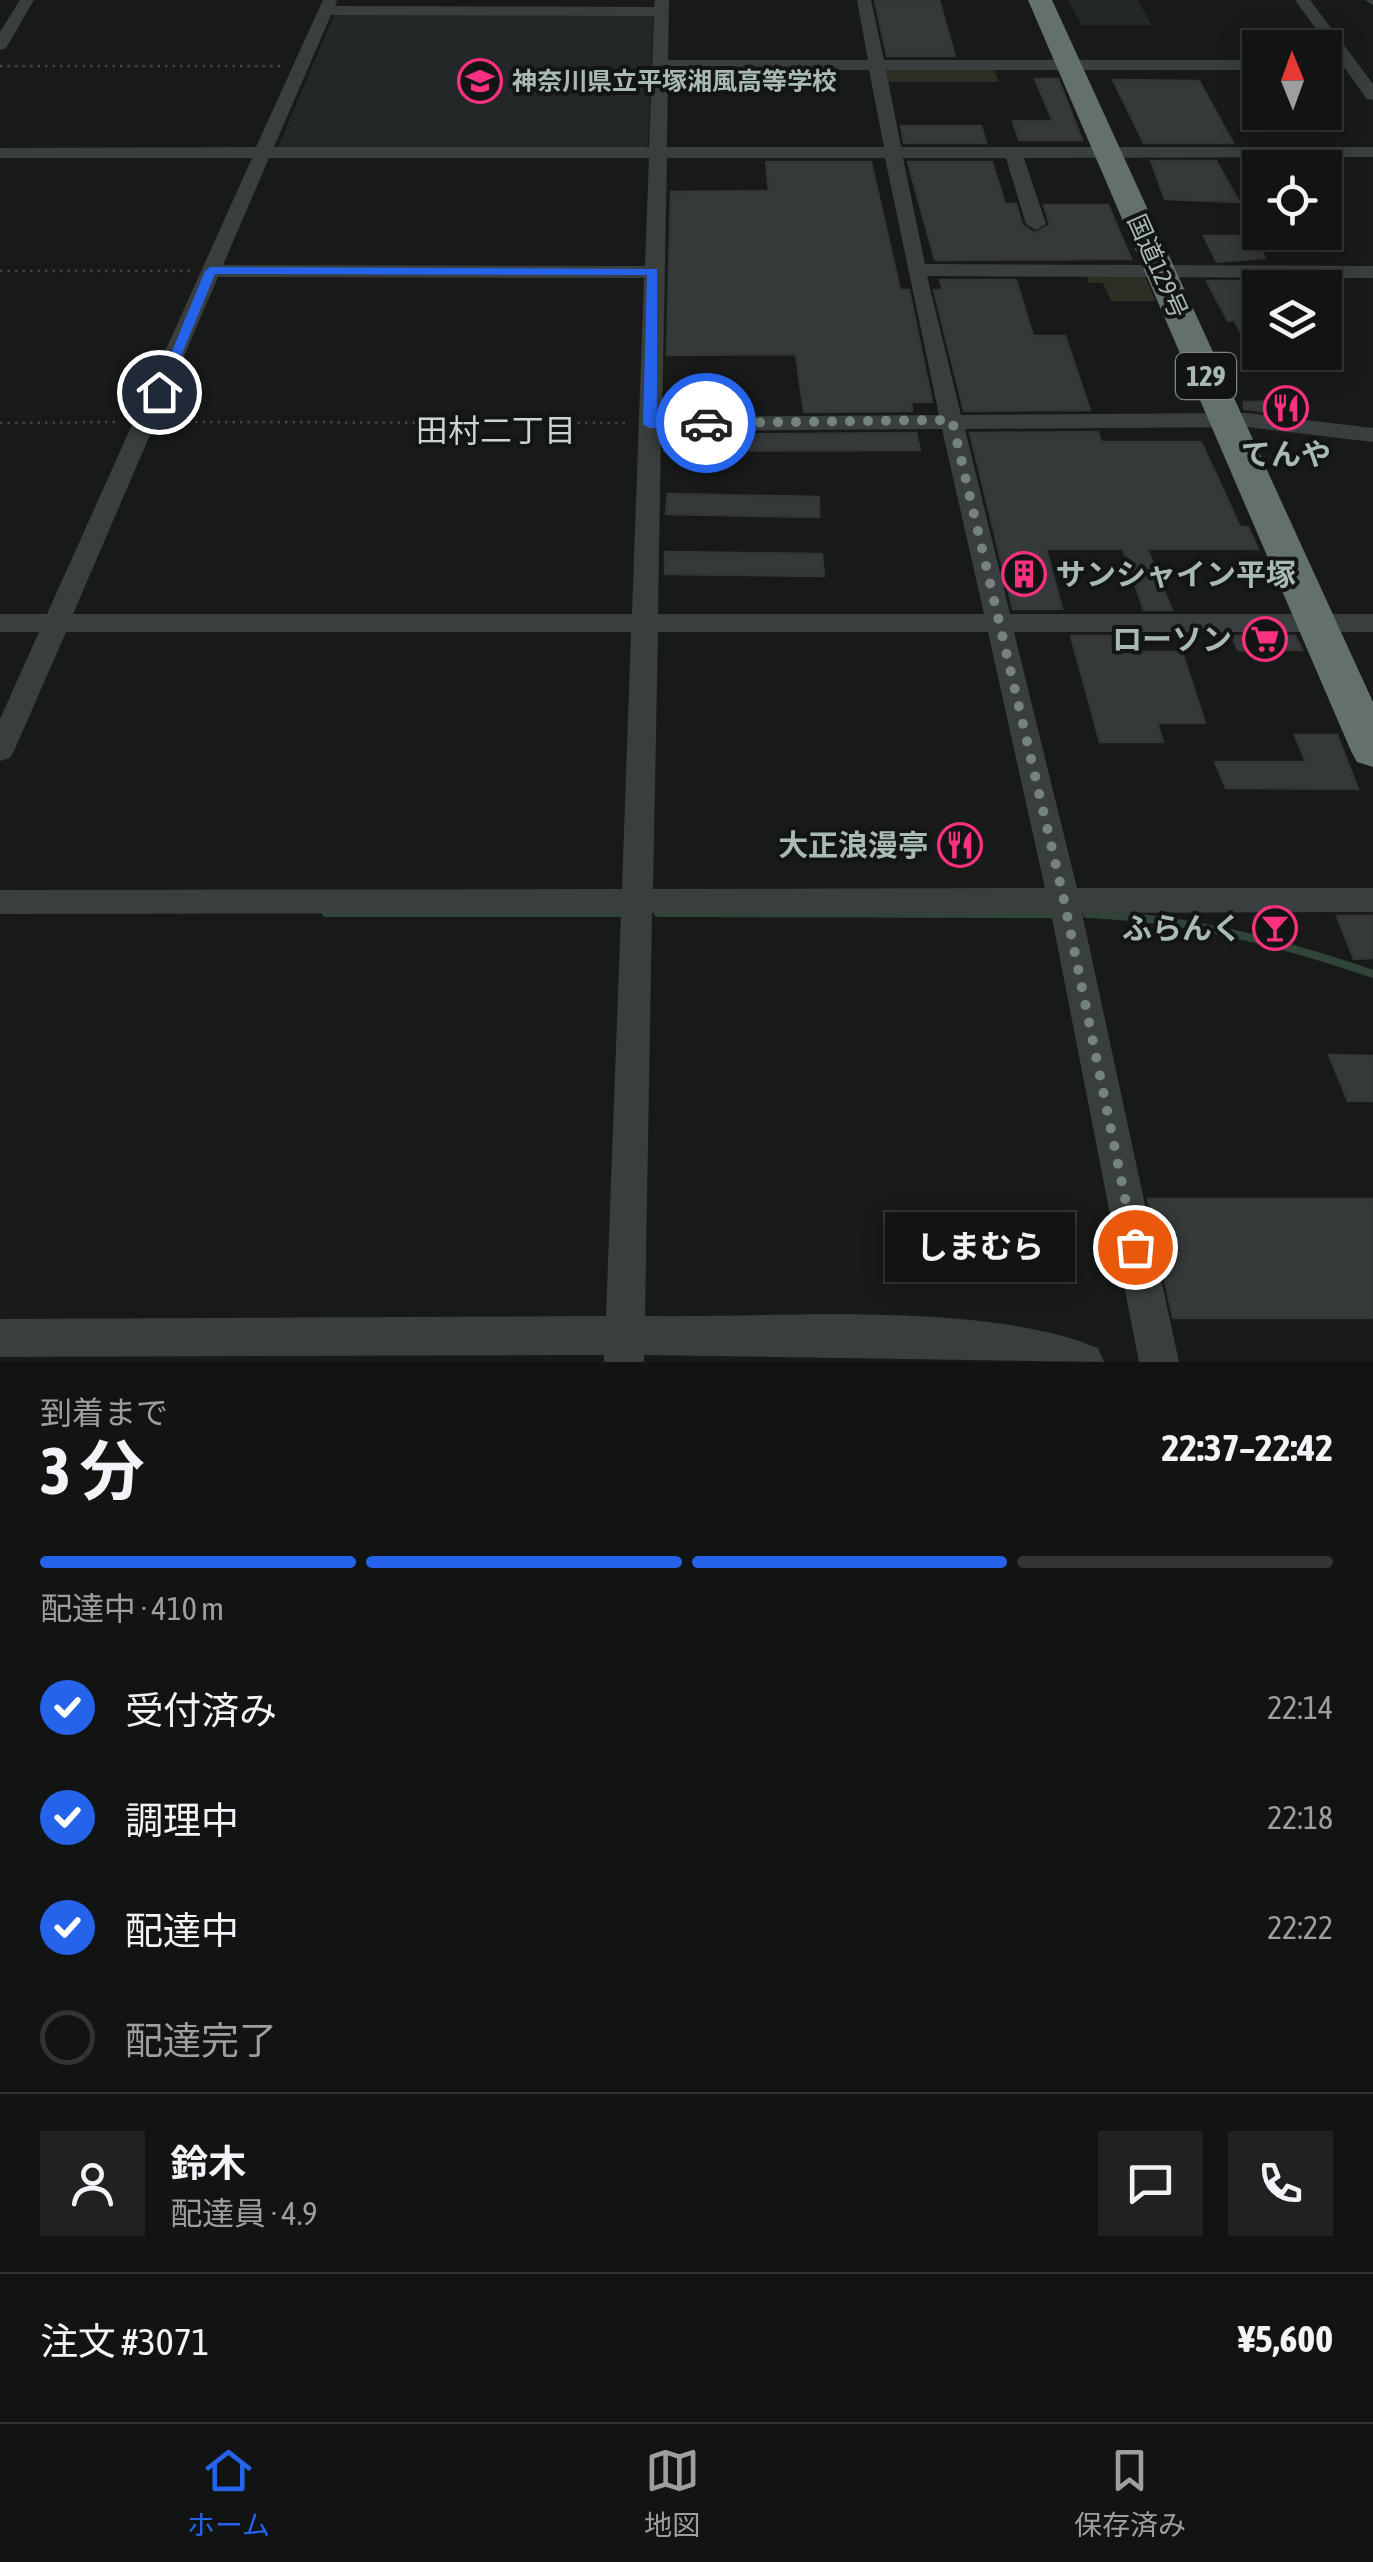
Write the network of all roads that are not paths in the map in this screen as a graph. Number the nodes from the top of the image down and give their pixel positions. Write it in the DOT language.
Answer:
graph roads {
  1 [pos="28,0"];
  2 [pos="864,0"];
  3 [pos="1040,0"];
  4 [pos="1055,0"];
  5 [pos="1302,0"];
  6 [pos="328,5"];
  7 [pos="662,6"];
  8 [pos="7,23"];
  9 [pos="0,45"];
  10 [pos="1373,64"];
  11 [pos="659,65"];
  12 [pos="1242,65"];
  13 [pos="1342,65"];
  14 [pos="1350,65"];
  15 [pos="878,66"];
  16 [pos="1077,66"];
  17 [pos="1373,95"];
  18 [pos="267,151"];
  19 [pos="656,151"];
  20 [pos="0,152"];
  21 [pos="893,152"];
  22 [pos="1013,152"];
  23 [pos="1116,152"];
  24 [pos="1373,152"];
  25 [pos="1036,224"];
  26 [pos="916,270"];
  27 [pos="1170,270"];
  28 [pos="210,271"];
  29 [pos="653,272"];
  30 [pos="1373,272"];
  31 [pos="952,420"];
  32 [pos="1236,420"];
  33 [pos="650,424"];
  34 [pos="1373,435"];
  35 [pos="648,622"];
  36 [pos="0,623"];
  37 [pos="58,623"];
  38 [pos="1000,623"];
  39 [pos="1343,623"];
  40 [pos="1373,692"];
  41 [pos="0,751"];
  42 [pos="1373,751"];
  43 [pos="1064,900"];
  44 [pos="1373,900"];
  45 [pos="0,902"];
  46 [pos="637,904"];
  47 [pos="0,1338"];
  48 [pos="625,1349"];
  49 [pos="176,1350"];
  50 [pos="1084,1362"];
  51 [pos="1159,1362"];
  1 -- 8 [label="street"];
  2 -- 15 [label="street"];
  3 -- 16 [label="highway, 国道129号 / 129"];
  4 -- 16 [label="highway, 国道129号 / 129"];
  5 -- 14 [label="street"];
  6 -- 7 [label="street"];
  6 -- 18 [label="street"];
  7 -- 11 [label="street"];
  8 -- 9 [label="street"];
  10 -- 14 [label="street"];
  11 -- 15 [label="street"];
  11 -- 19 [label="street"];
  12 -- 16 [label="street"];
  13 -- 14 [label="street"];
  14 -- 17 [label="street"];
  15 -- 16 [label="street"];
  15 -- 21 [label="street"];
  16 -- 23 [label="highway, 国道129号 / 129"];
  18 -- 19 [label="street"];
  18 -- 20 [label="street"];
  18 -- 28 [label="street"];
  19 -- 21 [label="street"];
  19 -- 29 [label="street"];
  21 -- 22 [label="street"];
  21 -- 26 [label="street"];
  22 -- 23 [label="street"];
  22 -- 25 [label="street"];
  23 -- 24 [label="street"];
  23 -- 27 [label="highway, 国道129号 / 129"];
  26 -- 27 [label="street"];
  26 -- 31 [label="street"];
  27 -- 30 [label="street"];
  27 -- 32 [label="highway, 国道129号 / 129"];
  28 -- 29 [label="street"];
  28 -- 37 [label="street"];
  29 -- 33 [label="street"];
  31 -- 32 [label="street"];
  31 -- 33 [label="street"];
  31 -- 38 [label="street"];
  32 -- 34 [label="street"];
  32 -- 39 [label="highway, 国道129号 / 129"];
  33 -- 35 [label="street"];
  35 -- 37 [label="street"];
  35 -- 38 [label="street"];
  35 -- 46 [label="street"];
  36 -- 37 [label="street"];
  37 -- 41 [label="street"];
  38 -- 39 [label="street"];
  38 -- 43 [label="street"];
  39 -- 40 [label="highway, 国道129号 / 129"];
  39 -- 42 [label="highway, 国道129号 / 129"];
  43 -- 44 [label="street"];
  43 -- 46 [label="street"];
  43 -- 51 [label="street"];
  45 -- 46 [label="street"];
  46 -- 48 [label="street"];
  47 -- 49 [label="street"];
  48 -- 49 [label="street"];
  48 -- 50 [label="street"];
}
